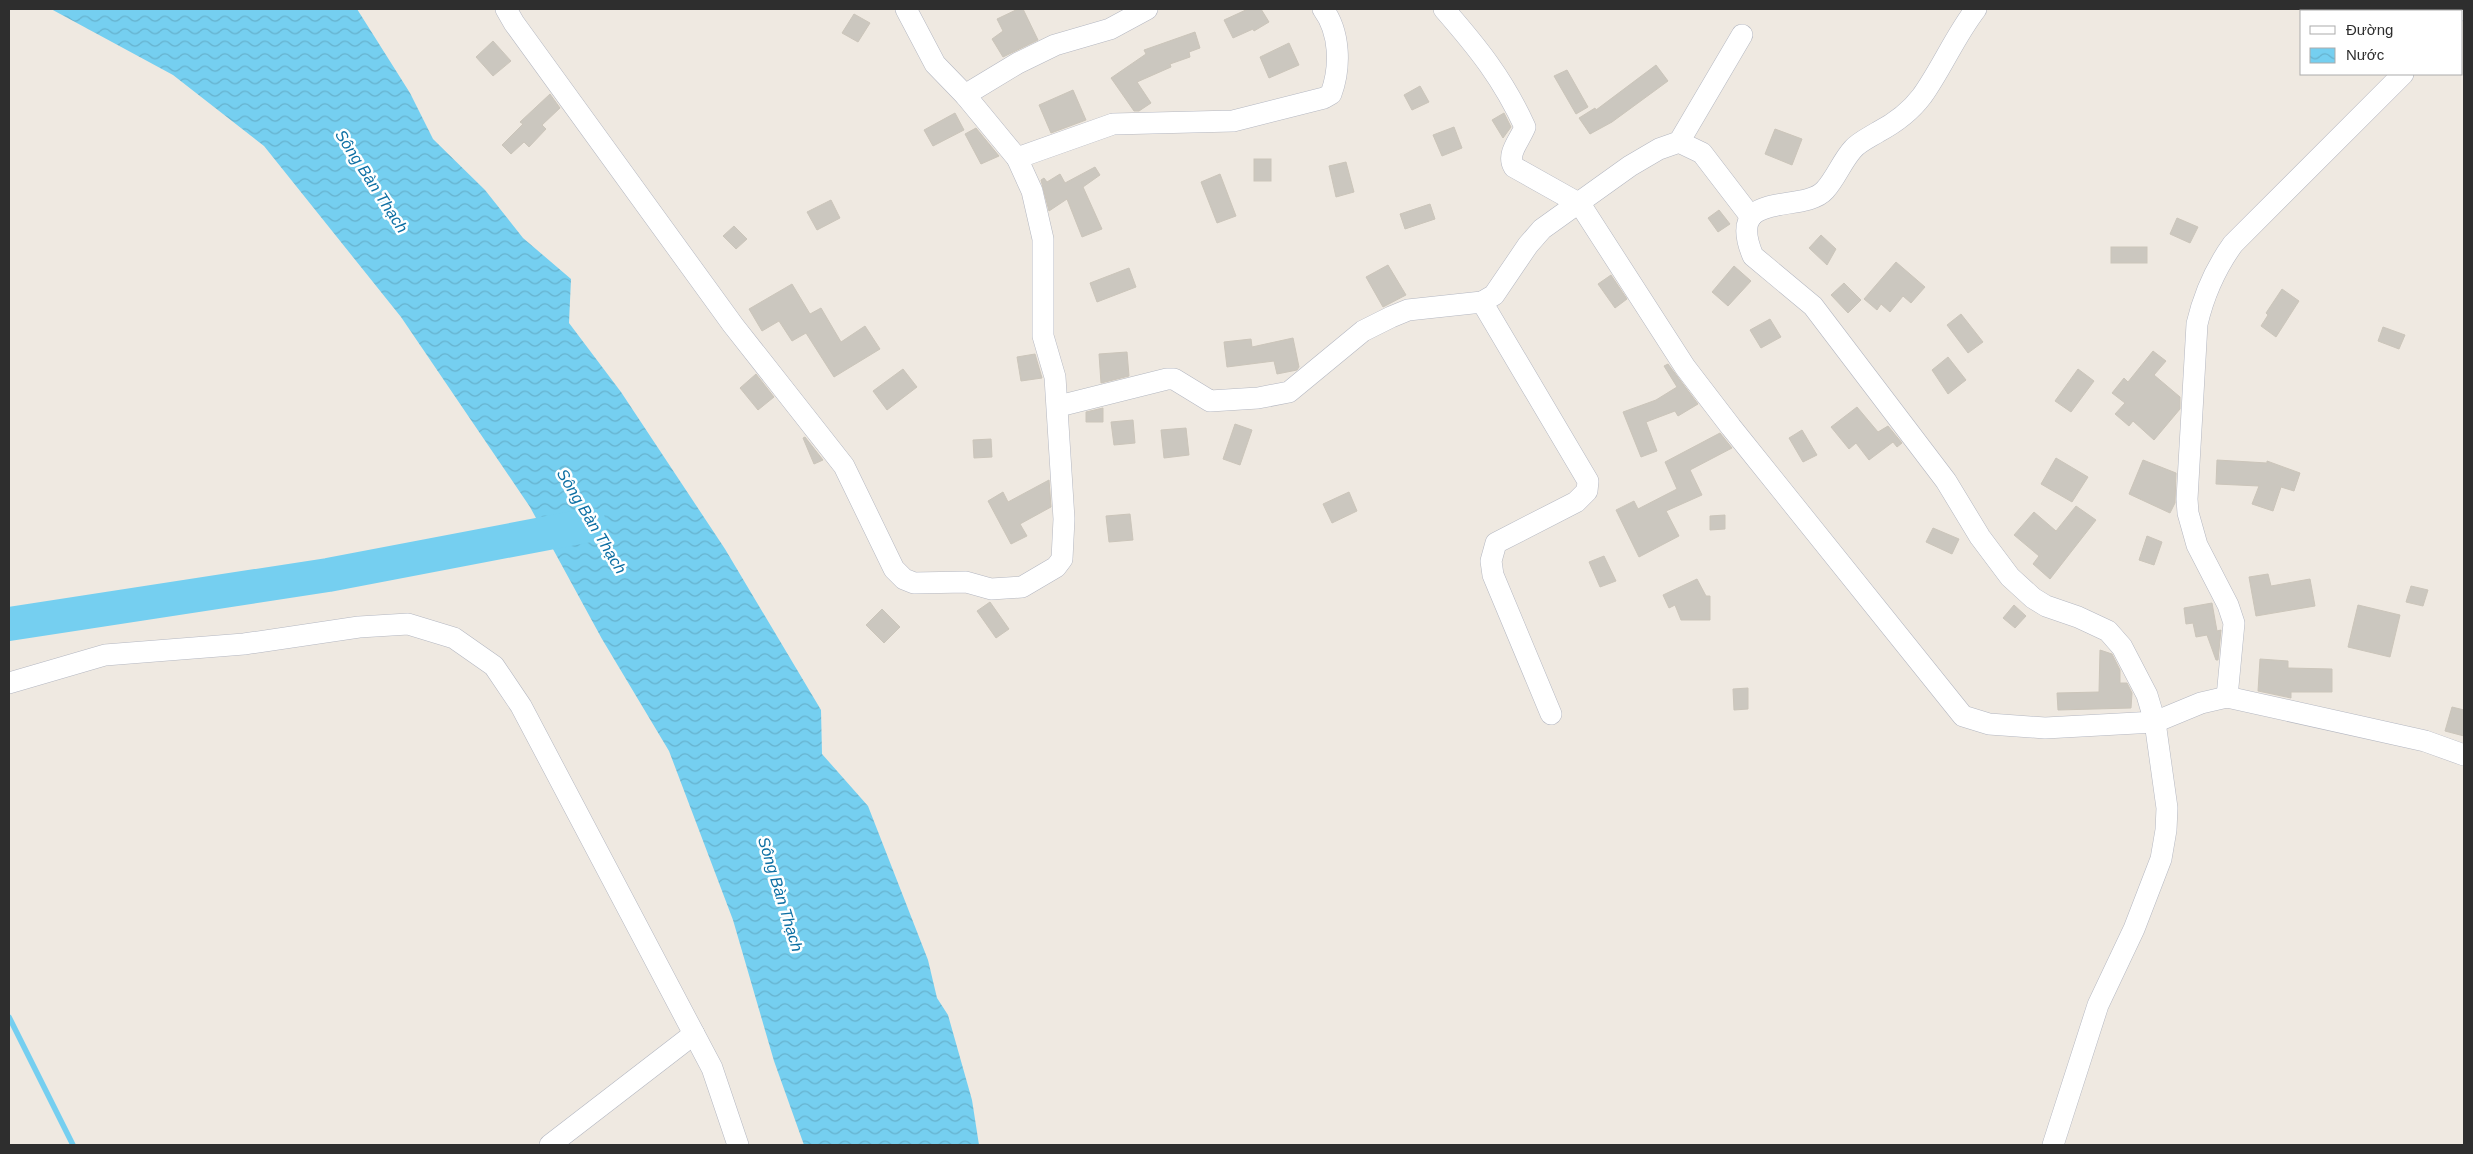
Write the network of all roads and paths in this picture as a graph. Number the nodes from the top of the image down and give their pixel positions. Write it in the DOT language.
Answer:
graph roads {
  1 [pos="506,9"];
  2 [pos="906,9"];
  3 [pos="1147,9"];
  4 [pos="1323,9"];
  5 [pos="1444,9"];
  6 [pos="1976,9"];
  7 [pos="1742,34"];
  8 [pos="2402,75"];
  9 [pos="965,95"];
  10 [pos="1679,142"];
  11 [pos="1017,158"];
  12 [pos="1580,204"];
  13 [pos="1751,217"];
  14 [pos="1482,302"];
  15 [pos="1058,406"];
  16 [pos="9,684"];
  17 [pos="2226,697"];
  18 [pos="1551,714"];
  19 [pos="2155,722"];
  20 [pos="2464,755"];
  21 [pos="694,1034"];
  22 [pos="550,1145"];
  23 [pos="738,1145"];
  24 [pos="2054,1145"];
  1 -- 15 [label="street"];
  2 -- 9 [label="street"];
  3 -- 9 [label="street"];
  4 -- 11 [label="street"];
  5 -- 12 [label="street"];
  6 -- 13 [label="street"];
  7 -- 10 [label="street"];
  8 -- 17 [label="street"];
  9 -- 11 [label="street"];
  10 -- 12 [label="street"];
  10 -- 13 [label="street"];
  11 -- 15 [label="street"];
  12 -- 14 [label="street"];
  12 -- 19 [label="street"];
  13 -- 19 [label="street"];
  14 -- 15 [label="street"];
  14 -- 18 [label="street"];
  16 -- 21 [label="street"];
  17 -- 19 [label="street"];
  17 -- 20 [label="street"];
  19 -- 24 [label="street"];
  21 -- 22 [label="street"];
  21 -- 23 [label="street"];
}
